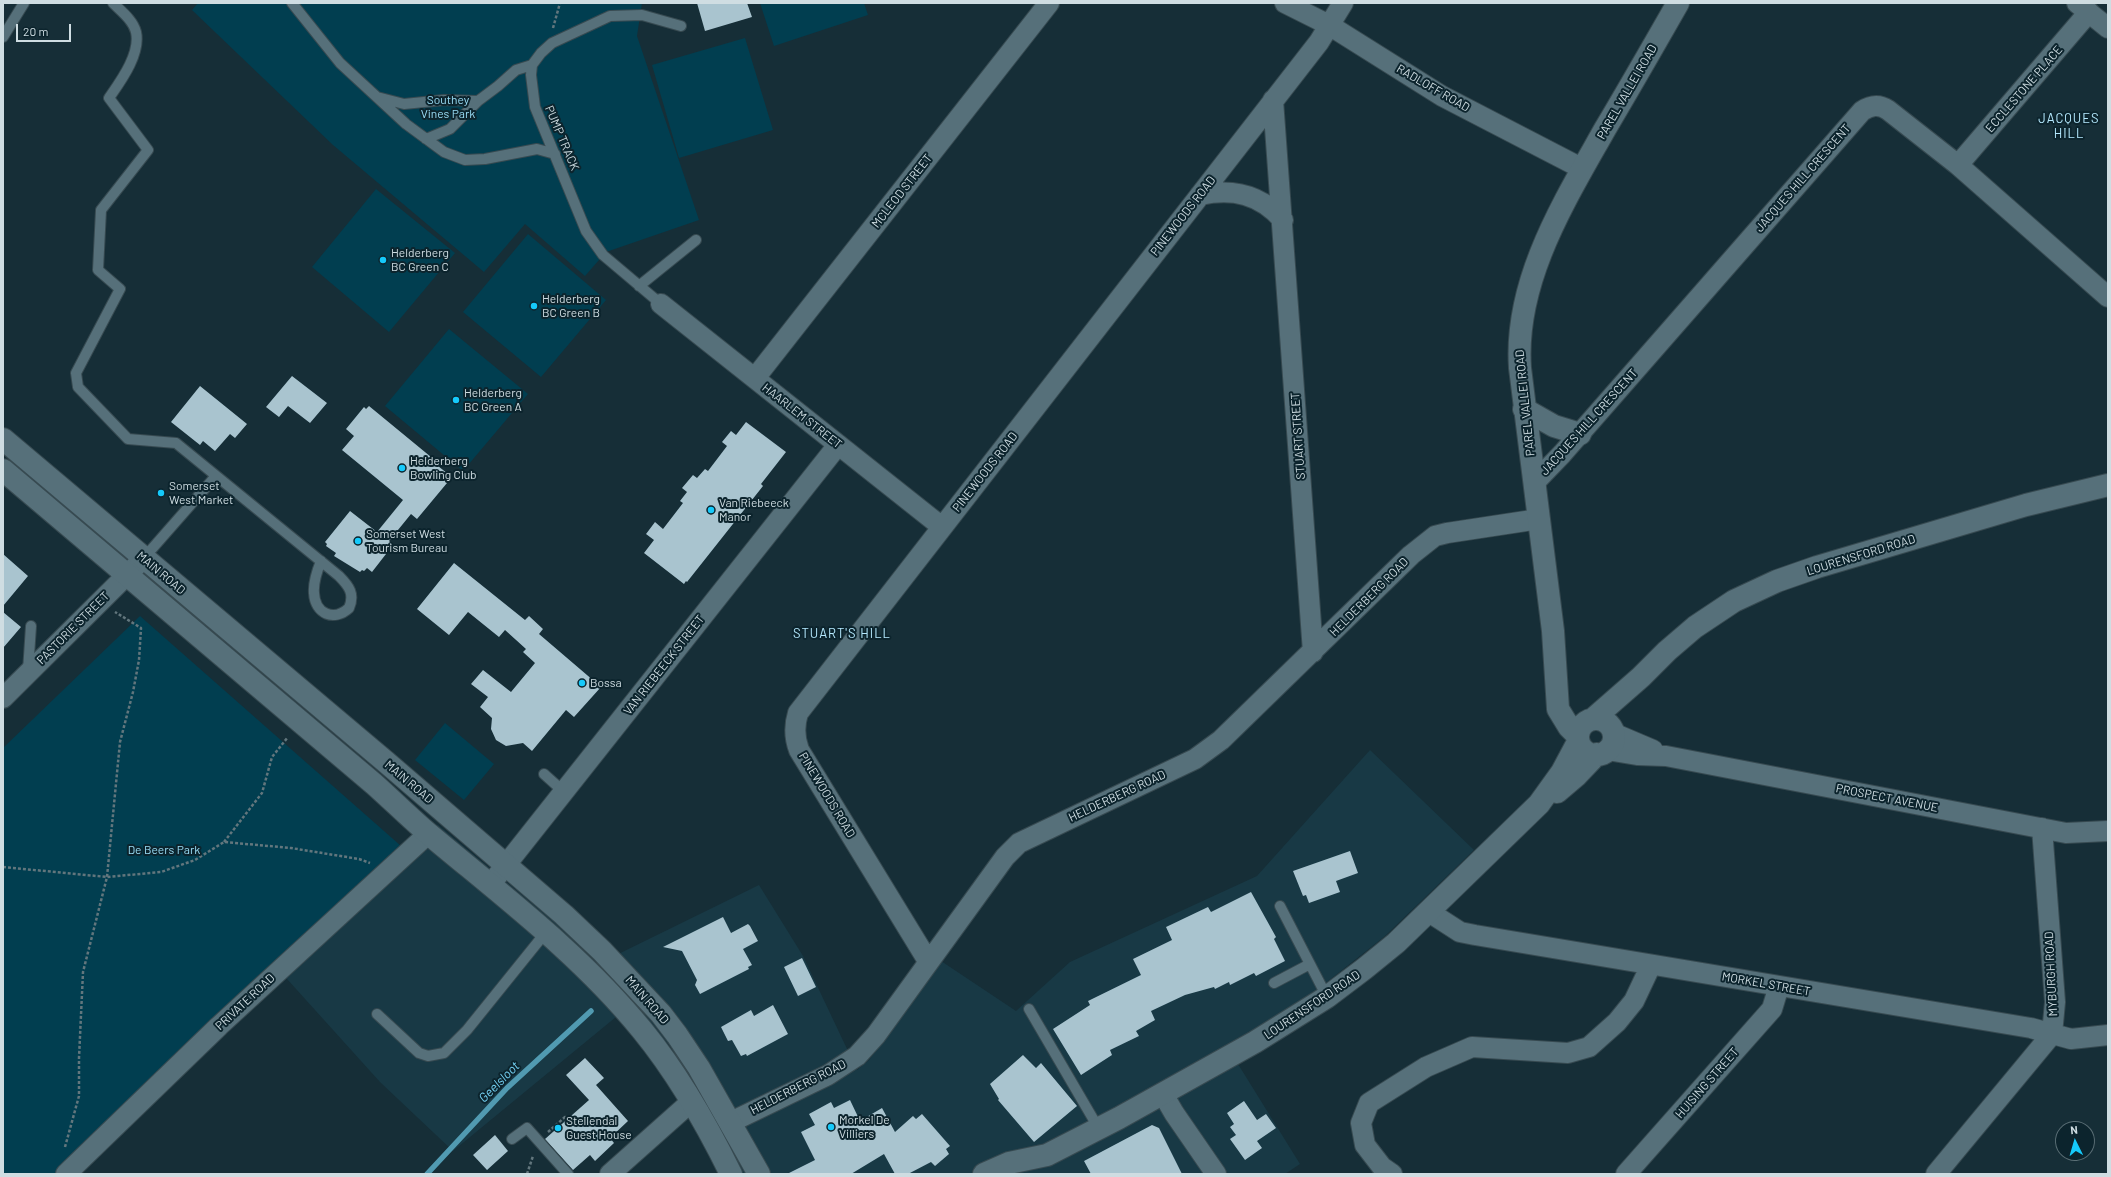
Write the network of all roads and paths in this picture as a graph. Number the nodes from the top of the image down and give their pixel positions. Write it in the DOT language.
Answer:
graph roads {
  1 [pos="24,3"];
  2 [pos="113,3"];
  3 [pos="292,3"];
  4 [pos="560,3"];
  5 [pos="1048,3"];
  6 [pos="1285,3"];
  7 [pos="1343,3"];
  8 [pos="1678,3"];
  9 [pos="2083,8"];
  10 [pos="1328,25"];
  11 [pos="680,26"];
  12 [pos="2108,28"];
  13 [pos="3,37"];
  14 [pos="552,43"];
  15 [pos="532,64"];
  16 [pos="375,97"];
  17 [pos="1274,100"];
  18 [pos="478,101"];
  19 [pos="426,139"];
  20 [pos="555,154"];
  21 [pos="1958,165"];
  22 [pos="1583,169"];
  23 [pos="1200,195"];
  24 [pos="1283,220"];
  25 [pos="696,240"];
  26 [pos="639,286"];
  27 [pos="2108,297"];
  28 [pos="661,304"];
  29 [pos="755,378"];
  30 [pos="1524,409"];
  31 [pos="1580,434"];
  32 [pos="3,438"];
  33 [pos="838,444"];
  34 [pos="3,470"];
  35 [pos="215,477"];
  36 [pos="1534,483"];
  37 [pos="2108,485"];
  38 [pos="1539,519"];
  39 [pos="942,527"];
  40 [pos="143,559"];
  41 [pos="321,562"];
  42 [pos="127,575"];
  43 [pos="100,602"];
  44 [pos="31,626"];
  45 [pos="1313,652"];
  46 [pos="1557,672"];
  47 [pos="28,673"];
  48 [pos="1641,677"];
  49 [pos="3,698"];
  50 [pos="1558,708"];
  51 [pos="300,722"];
  52 [pos="1584,729"];
  53 [pos="1608,742"];
  54 [pos="544,774"];
  55 [pos="1553,785"];
  56 [pos="564,792"];
  57 [pos="1539,804"];
  58 [pos="2042,828"];
  59 [pos="2108,831"];
  60 [pos="428,834"];
  61 [pos="224,842"];
  62 [pos="506,865"];
  63 [pos="3,867"];
  64 [pos="389,870"];
  65 [pos="107,877"];
  66 [pos="490,885"];
  67 [pos="1280,906"];
  68 [pos="1429,912"];
  69 [pos="546,932"];
  70 [pos="928,961"];
  71 [pos="1310,964"];
  72 [pos="1651,965"];
  73 [pos="1274,984"];
  74 [pos="1780,986"];
  75 [pos="1327,997"];
  76 [pos="1029,1009"];
  77 [pos="378,1014"];
  78 [pos="2052,1034"];
  79 [pos="2108,1036"];
  80 [pos="1164,1094"];
  81 [pos="692,1101"];
  82 [pos="731,1122"];
  83 [pos="1098,1129"];
  84 [pos="512,1139"];
  85 [pos="1047,1155"];
  86 [pos="71,1169"];
  87 [pos="568,1174"];
  88 [pos="610,1174"];
  89 [pos="731,1174"];
  90 [pos="759,1174"];
  91 [pos="984,1174"];
  92 [pos="1032,1174"];
  93 [pos="1216,1174"];
  94 [pos="1392,1174"];
  95 [pos="1626,1174"];
  96 [pos="1936,1174"];
  1 -- 13 [label="lane"];
  2 -- 35 [label="lane"];
  3 -- 16 [label="lane"];
  4 -- 14 [label="path"];
  5 -- 29 [label="street, MCLEOD STREET"];
  6 -- 10 [label="street, RADLOFF ROAD"];
  7 -- 10 [label="street, PINEWOODS ROAD"];
  8 -- 22 [label="street, PAREL VALLEI ROAD"];
  9 -- 12 [label="street, ECCLESTONE PLACE"];
  9 -- 21 [label="street, ECCLESTONE PLACE"];
  10 -- 17 [label="street, PINEWOODS ROAD"];
  10 -- 22 [label="street, RADLOFF ROAD"];
  11 -- 14 [label="lane"];
  14 -- 15 [label="lane"];
  15 -- 18 [label="lane"];
  15 -- 20 [label="lane, PUMP TRACK"];
  16 -- 18 [label="lane"];
  16 -- 19 [label="lane"];
  17 -- 23 [label="street, PINEWOODS ROAD"];
  17 -- 24 [label="street, STUART STREET"];
  18 -- 19 [label="lane"];
  19 -- 20 [label="lane"];
  20 -- 26 [label="lane, PUMP TRACK"];
  21 -- 27 [label="street, JACQUES HILL CRESCENT"];
  21 -- 31 [label="street, JACQUES HILL CRESCENT"];
  22 -- 30 [label="street, PAREL VALLEI ROAD"];
  23 -- 24 [label="street"];
  23 -- 39 [label="street, PINEWOODS ROAD"];
  24 -- 45 [label="street, STUART STREET"];
  25 -- 26 [label="lane"];
  26 -- 28 [label="lane, PUMP TRACK"];
  28 -- 29 [label="street, HAARLEM STREET"];
  29 -- 33 [label="street, HAARLEM STREET"];
  30 -- 31 [label="street"];
  30 -- 36 [label="street, PAREL VALLEI ROAD"];
  31 -- 36 [label="street, JACQUES HILL CRESCENT"];
  32 -- 40 [label="street, MAIN ROAD"];
  33 -- 39 [label="street, HAARLEM STREET"];
  33 -- 56 [label="street, VAN RIEBEECK STREET"];
  34 -- 42 [label="street, MAIN ROAD"];
  35 -- 40 [label="lane"];
  35 -- 41 [label="lane"];
  36 -- 38 [label="street, PAREL VALLEI ROAD"];
  37 -- 48 [label="street, LOURENSFORD ROAD"];
  38 -- 45 [label="street, HELDERBERG ROAD"];
  38 -- 46 [label="street, PAREL VALLEI ROAD"];
  39 -- 70 [label="street, PINEWOODS ROAD"];
  40 -- 42 [label="street, PASTORIE STREET"];
  40 -- 62 [label="street, MAIN ROAD"];
  41 -- 41 [label="lane"];
  42 -- 43 [label="street, PASTORIE STREET"];
  42 -- 51 [label="street, MAIN ROAD"];
  43 -- 47 [label="street, PASTORIE STREET"];
  43 -- 65 [label="path"];
  44 -- 47 [label="lane"];
  45 -- 70 [label="street, HELDERBERG ROAD"];
  46 -- 50 [label="street, PAREL VALLEI ROAD"];
  46 -- 52 [label="street, PAREL VALLEI ROAD"];
  47 -- 49 [label="street, PASTORIE STREET"];
  48 -- 52 [label="street, LOURENSFORD ROAD"];
  48 -- 53 [label="street, LOURENSFORD ROAD"];
  50 -- 52 [label="street, PAREL VALLEI ROAD"];
  50 -- 55 [label="street"];
  51 -- 60 [label="street, MAIN ROAD"];
  51 -- 61 [label="path"];
  52 -- 53 [label="street"];
  52 -- 53 [label="street"];
  52 -- 55 [label="street, LOURENSFORD ROAD"];
  53 -- 57 [label="street, LOURENSFORD ROAD"];
  53 -- 58 [label="street, PROSPECT AVENUE"];
  54 -- 56 [label="lane"];
  55 -- 57 [label="street, LOURENSFORD ROAD"];
  56 -- 62 [label="street, VAN RIEBEECK STREET"];
  57 -- 68 [label="street, LOURENSFORD ROAD"];
  58 -- 59 [label="street, PROSPECT AVENUE"];
  58 -- 78 [label="street, MYBURGH ROAD"];
  60 -- 64 [label="street, PRIVATE ROAD"];
  60 -- 66 [label="street, MAIN ROAD"];
  61 -- 64 [label="path"];
  61 -- 65 [label="path"];
  62 -- 66 [label="street, VAN RIEBEECK STREET"];
  62 -- 82 [label="street, MAIN ROAD"];
  63 -- 65 [label="path"];
  64 -- 86 [label="street, PRIVATE ROAD"];
  65 -- 86 [label="path"];
  66 -- 69 [label="street, MAIN ROAD"];
  67 -- 71 [label="lane"];
  68 -- 72 [label="street, MORKEL STREET"];
  68 -- 75 [label="street, LOURENSFORD ROAD"];
  69 -- 77 [label="lane"];
  69 -- 81 [label="street, MAIN ROAD"];
  70 -- 82 [label="street, HELDERBERG ROAD"];
  71 -- 73 [label="lane"];
  71 -- 75 [label="lane"];
  72 -- 74 [label="street, MORKEL STREET"];
  72 -- 94 [label="street"];
  74 -- 78 [label="street, MORKEL STREET"];
  74 -- 95 [label="street, HUISING STREET"];
  75 -- 80 [label="street, LOURENSFORD ROAD"];
  76 -- 83 [label="lane"];
  78 -- 79 [label="street, MORKEL STREET"];
  78 -- 96 [label="street, MYBURGH ROAD"];
  80 -- 83 [label="street, LOURENSFORD ROAD"];
  80 -- 93 [label="street"];
  81 -- 88 [label="street"];
  81 -- 89 [label="street, MAIN ROAD"];
  82 -- 90 [label="street, MAIN ROAD"];
  83 -- 85 [label="street, LOURENSFORD ROAD"];
  84 -- 87 [label="lane"];
  85 -- 91 [label="street, LOURENSFORD ROAD"];
  85 -- 92 [label="street, LOURENSFORD ROAD"];
}
